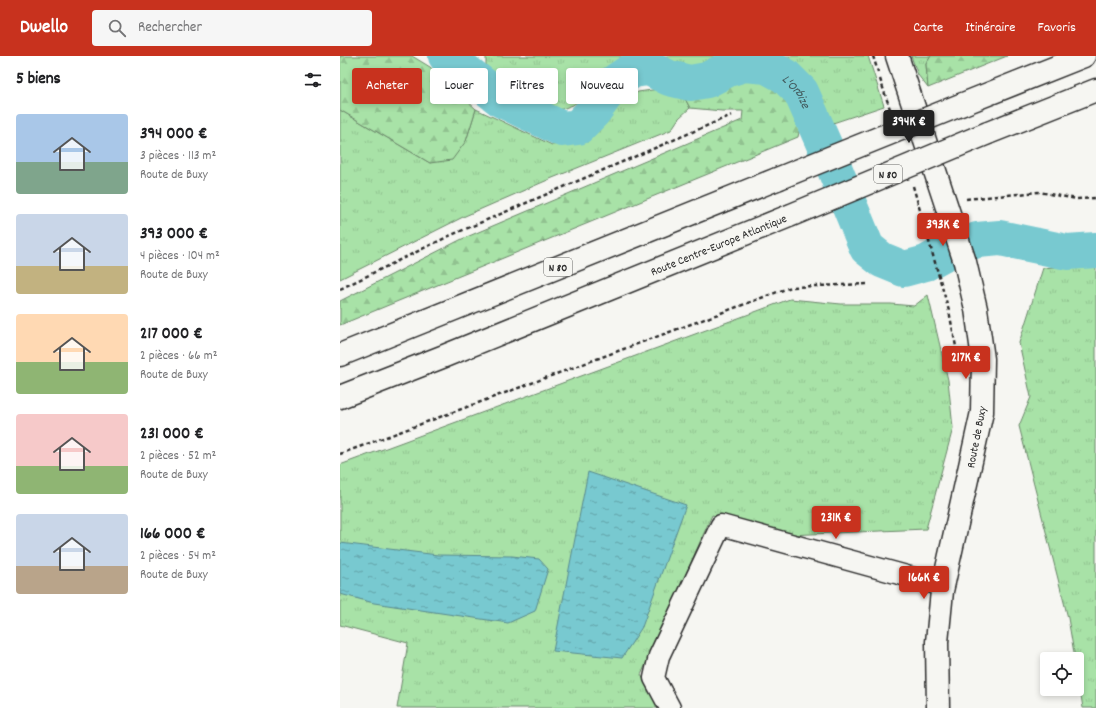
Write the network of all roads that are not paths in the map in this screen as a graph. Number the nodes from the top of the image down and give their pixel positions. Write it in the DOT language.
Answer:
graph roads {
  1 [pos="897,56"];
  2 [pos="1084,56"];
  3 [pos="1096,90"];
  4 [pos="340,355"];
  5 [pos="340,396"];
  6 [pos="943,586"];
  7 [pos="670,708"];
  8 [pos="938,708"];
  1 -- 6 [label="main road, Route de Buxy"];
  2 -- 4 [label="main road, N 80, bridge"];
  3 -- 5 [label="main road, Route Centre-Europe Atlantique / N 80, bridge"];
  6 -- 7 [label="street"];
  6 -- 8 [label="main road, Route de Buxy"];
}
